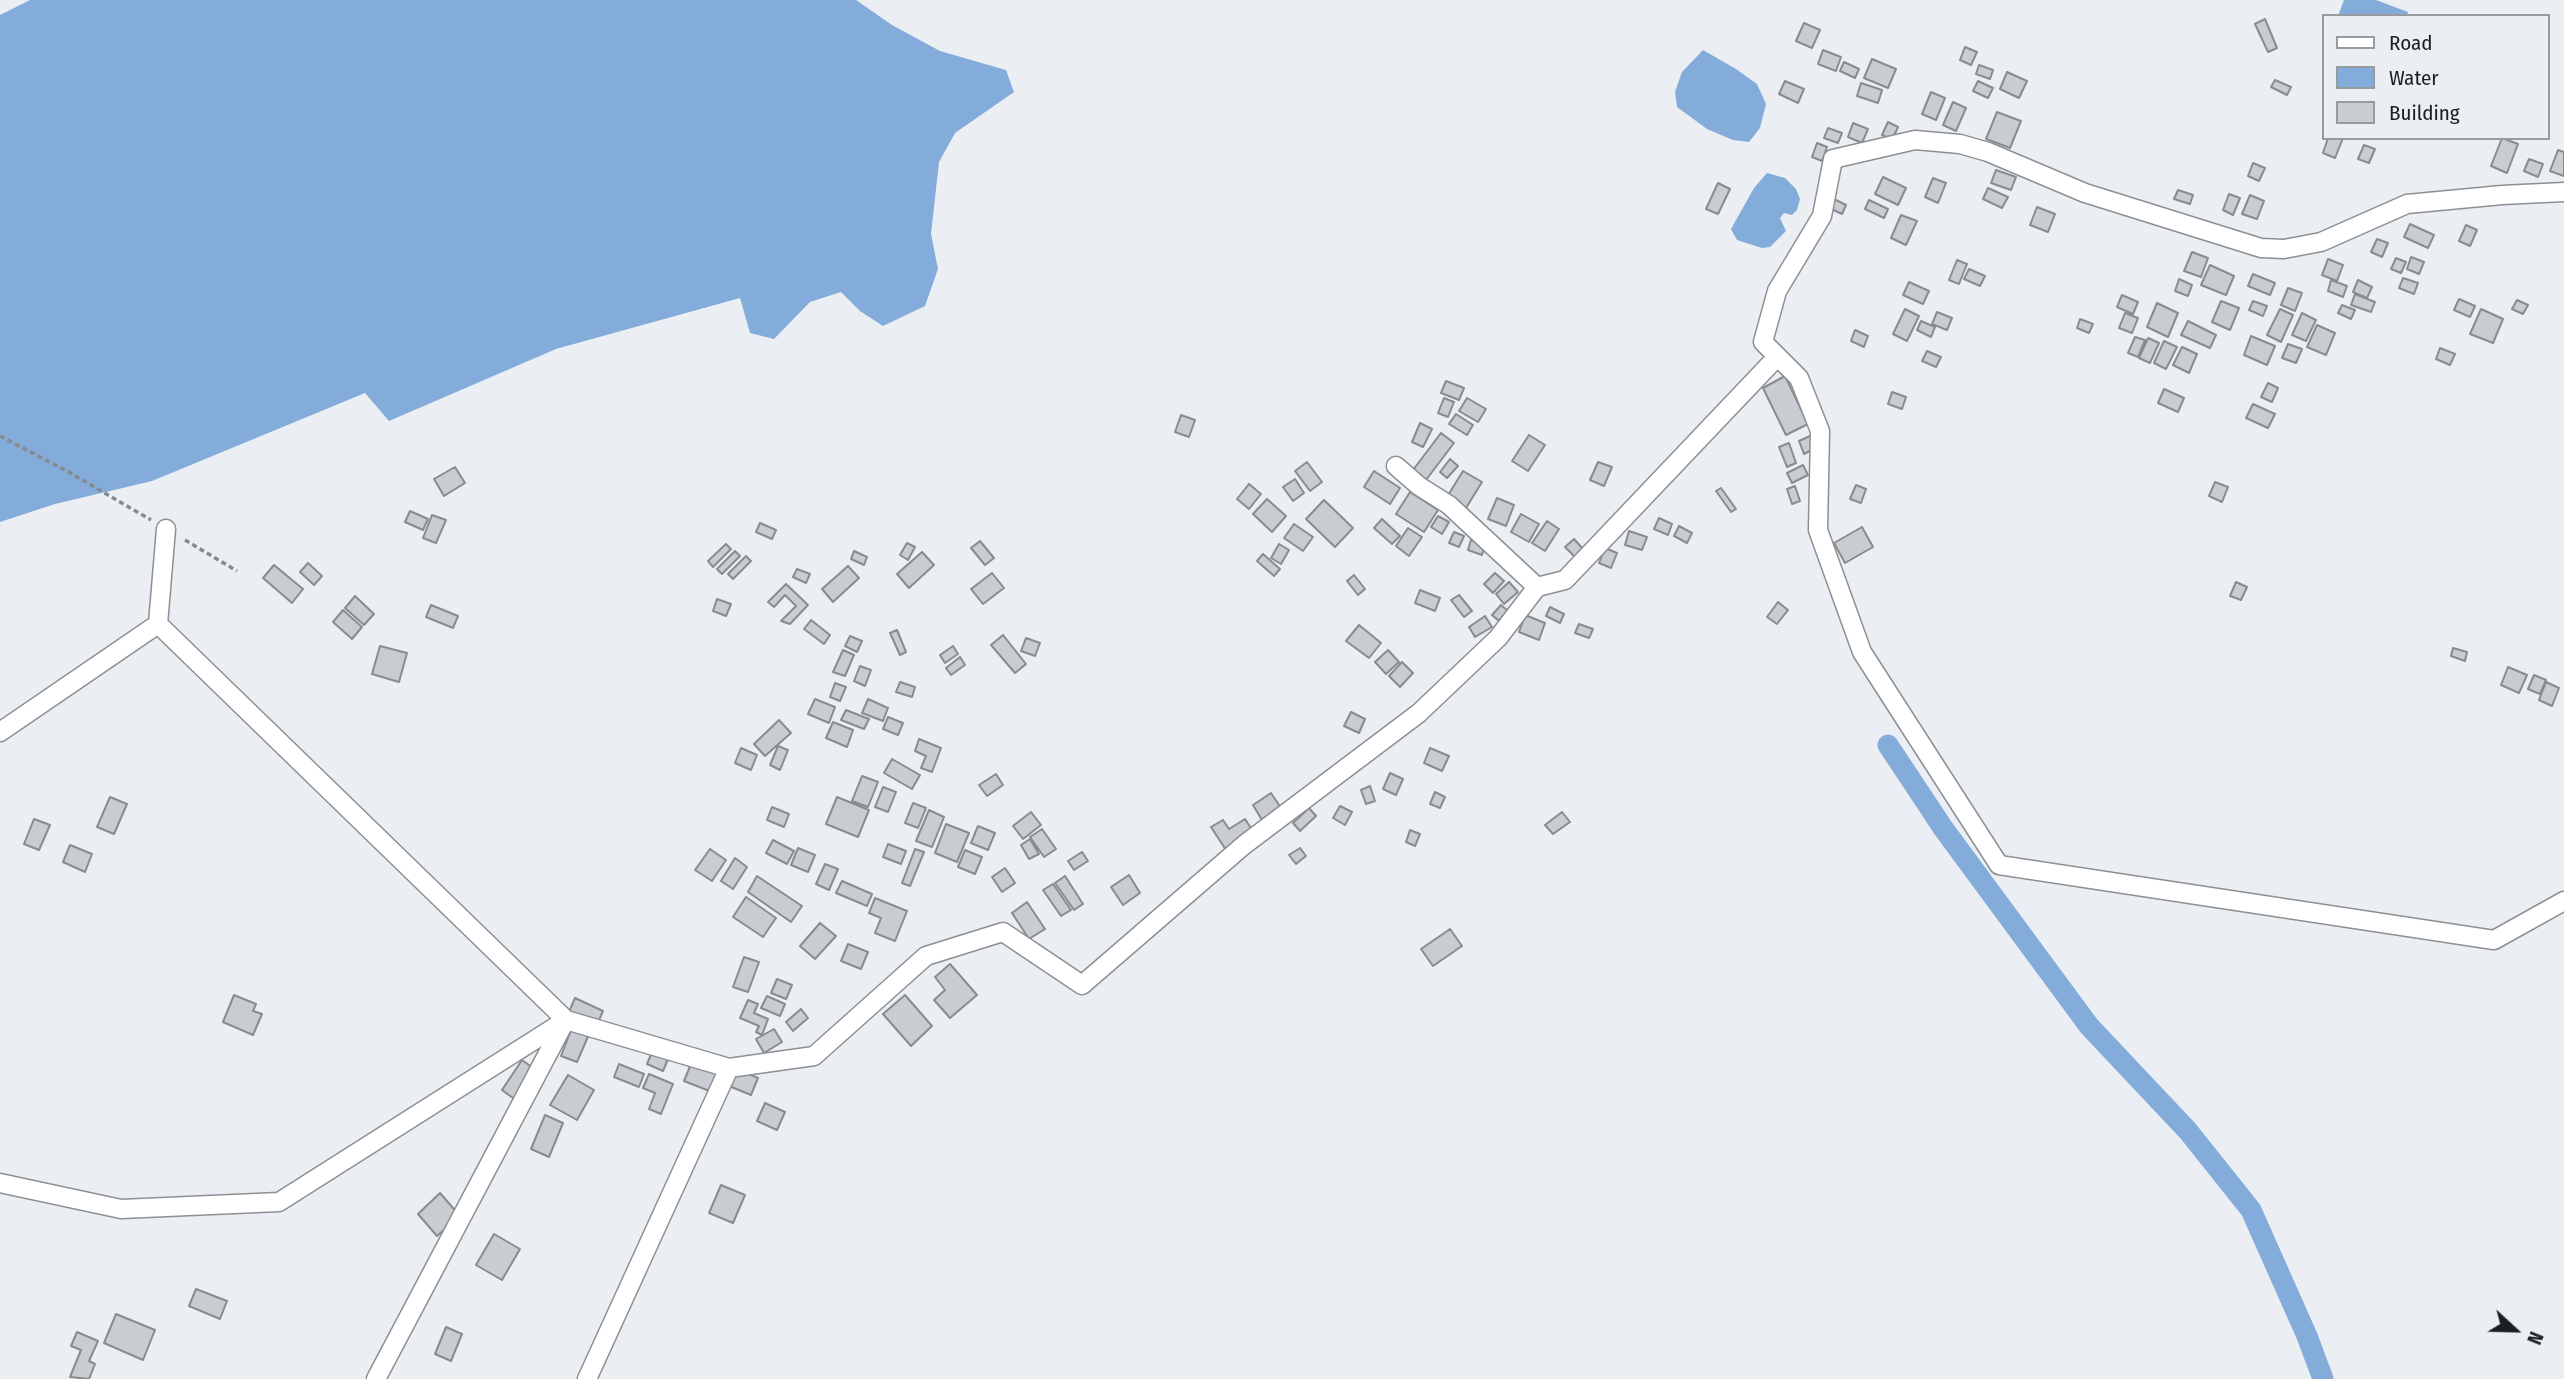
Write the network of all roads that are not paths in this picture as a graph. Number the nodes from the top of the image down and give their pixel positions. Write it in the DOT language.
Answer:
graph roads {
  1 [pos="2564,192"];
  2 [pos="1777,357"];
  3 [pos="1396,466"];
  4 [pos="166,529"];
  5 [pos="1537,587"];
  6 [pos="158,624"];
  7 [pos="0,732"];
  8 [pos="2564,901"];
  9 [pos="566,1020"];
  10 [pos="729,1068"];
  11 [pos="0,1183"];
  12 [pos="376,1379"];
  13 [pos="587,1379"];
  1 -- 2 [label="street"];
  2 -- 5 [label="street"];
  2 -- 8 [label="street"];
  3 -- 5 [label="street"];
  4 -- 6 [label="street"];
  5 -- 10 [label="street"];
  6 -- 7 [label="street"];
  6 -- 9 [label="street"];
  9 -- 10 [label="street"];
  9 -- 11 [label="street"];
  9 -- 12 [label="street"];
  10 -- 13 [label="street"];
}
